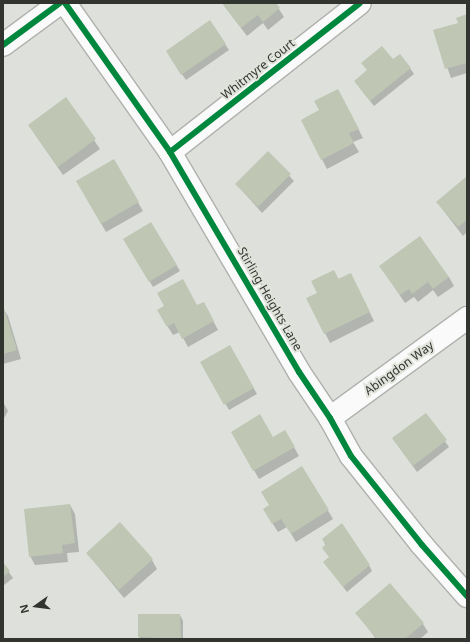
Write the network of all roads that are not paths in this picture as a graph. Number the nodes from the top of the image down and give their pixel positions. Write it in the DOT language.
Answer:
graph roads {
  1 [pos="60,3"];
  2 [pos="65,3"];
  3 [pos="360,3"];
  4 [pos="3,45"];
  5 [pos="170,152"];
  6 [pos="467,318"];
  7 [pos="330,418"];
  8 [pos="467,596"];
  1 -- 4 [label="street"];
  2 -- 5 [label="street, Stirling Heights Lane"];
  3 -- 5 [label="street, Whitmyre Court"];
  5 -- 7 [label="street, Stirling Heights Lane"];
  6 -- 7 [label="street, Abingdon Way"];
  7 -- 8 [label="street, Stirling Heights Lane"];
}
